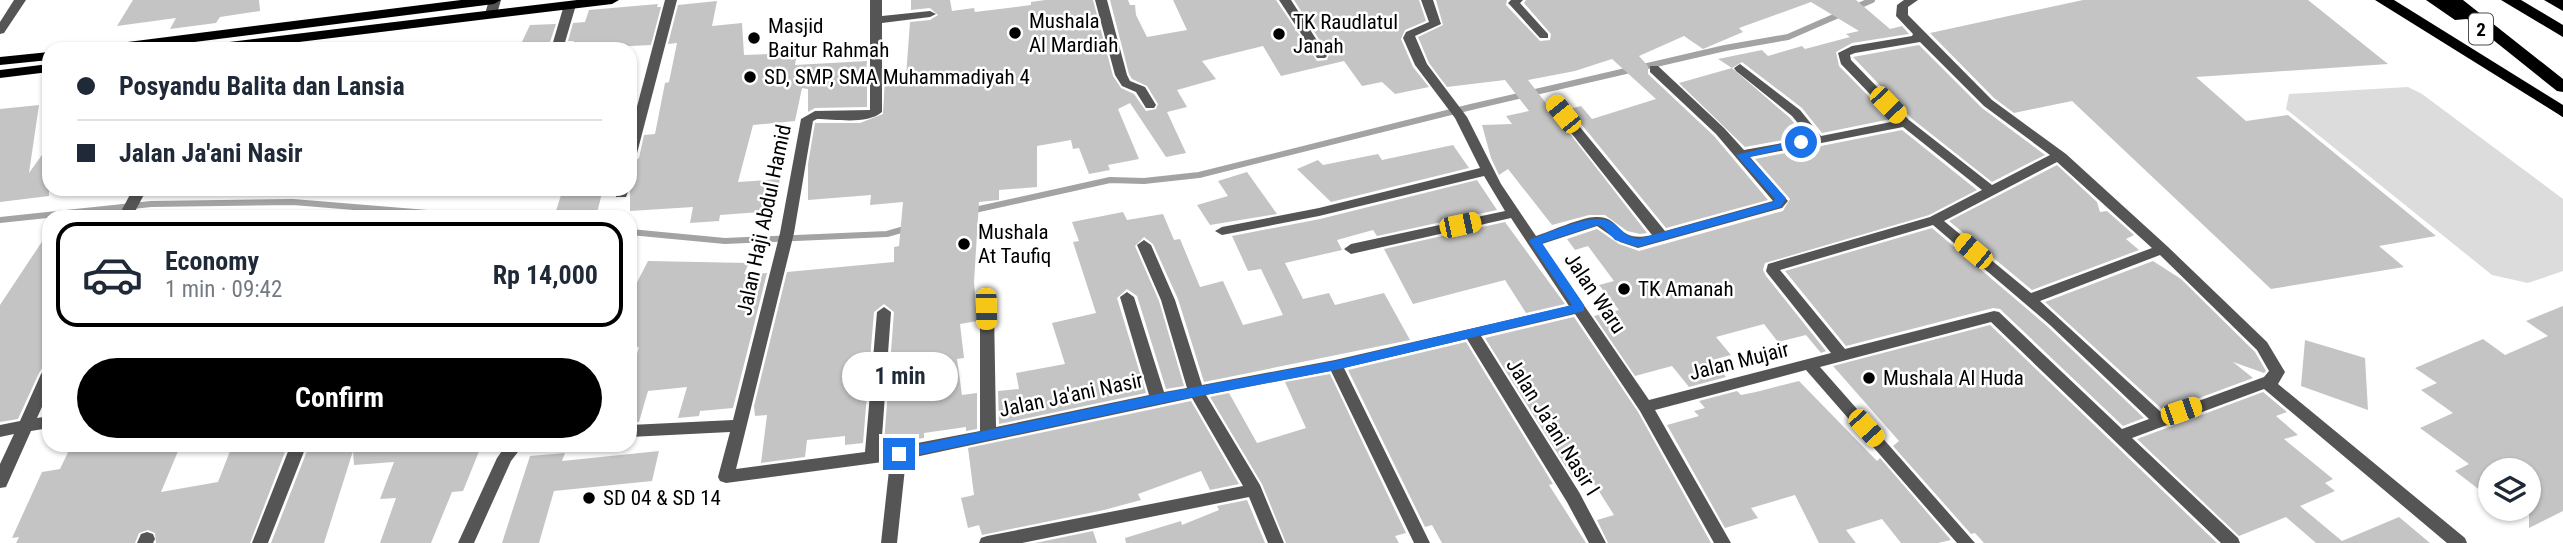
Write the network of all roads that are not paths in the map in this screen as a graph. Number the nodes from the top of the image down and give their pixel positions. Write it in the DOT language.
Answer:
graph roads {
  1 [pos="20,0"];
  2 [pos="612,0"];
  3 [pos="671,0"];
  4 [pos="876,0"];
  5 [pos="1101,0"];
  6 [pos="1285,0"];
  7 [pos="1427,0"];
  8 [pos="1517,0"];
  9 [pos="1912,0"];
  10 [pos="2383,0"];
  11 [pos="2434,0"];
  12 [pos="2453,0"];
  13 [pos="2509,0"];
  14 [pos="2552,0"];
  15 [pos="494,5"];
  16 [pos="570,5"];
  17 [pos="2563,6"];
  18 [pos="930,14"];
  19 [pos="876,20"];
  20 [pos="0,31"];
  21 [pos="2563,32"];
  22 [pos="1919,34"];
  23 [pos="1544,36"];
  24 [pos="166,42"];
  25 [pos="251,42"];
  26 [pos="559,42"];
  27 [pos="1321,56"];
  28 [pos="42,57"];
  29 [pos="2527,59"];
  30 [pos="0,61"];
  31 [pos="1740,68"];
  32 [pos="42,69"];
  33 [pos="1654,69"];
  34 [pos="0,75"];
  35 [pos="2563,88"];
  36 [pos="1553,102"];
  37 [pos="1150,105"];
  38 [pos="2563,112"];
  39 [pos="1905,123"];
  40 [pos="637,130"];
  41 [pos="1818,140"];
  42 [pos="1741,155"];
  43 [pos="2061,157"];
  44 [pos="1486,171"];
  45 [pos="1991,191"];
  46 [pos="1514,213"];
  47 [pos="1935,219"];
  48 [pos="1222,231"];
  49 [pos="1661,236"];
  50 [pos="1535,241"];
  51 [pos="1144,245"];
  52 [pos="1351,249"];
  53 [pos="2162,249"];
  54 [pos="1127,297"];
  55 [pos="2029,299"];
  56 [pos="1580,308"];
  57 [pos="986,309"];
  58 [pos="884,312"];
  59 [pos="1471,333"];
  60 [pos="1842,356"];
  61 [pos="1335,365"];
  62 [pos="1810,366"];
  63 [pos="2269,381"];
  64 [pos="42,390"];
  65 [pos="1196,391"];
  66 [pos="1158,399"];
  67 [pos="1645,407"];
  68 [pos="2159,419"];
  69 [pos="42,423"];
  70 [pos="26,426"];
  71 [pos="739,426"];
  72 [pos="637,430"];
  73 [pos="0,431"];
  74 [pos="988,434"];
  75 [pos="2119,436"];
  76 [pos="296,452"];
  77 [pos="510,452"];
  78 [pos="899,454"];
  79 [pos="873,457"];
  80 [pos="0,482"];
  81 [pos="1254,490"];
  82 [pos="260,543"];
  83 [pos="466,543"];
  84 [pos="889,543"];
  85 [pos="988,543"];
  86 [pos="1276,543"];
  87 [pos="1422,543"];
  88 [pos="1598,543"];
  89 [pos="1723,543"];
  90 [pos="1967,543"];
  91 [pos="2232,543"];
  92 [pos="2459,543"];
  1 -- 20 [label="street"];
  2 -- 16 [label="main road"];
  3 -- 40 [label="street"];
  4 -- 19 [label="street, Jalan Haji Abdul Hamid"];
  5 -- 37 [label="street"];
  6 -- 27 [label="street"];
  7 -- 44 [label="street, Jalan Waru"];
  8 -- 23 [label="street"];
  9 -- 22 [label="street"];
  10 -- 38 [label="highway"];
  11 -- 29 [label="highway, 2"];
  12 -- 29 [label="highway, 2"];
  13 -- 21 [label="highway"];
  14 -- 17 [label="highway"];
  15 -- 16 [label="main road"];
  15 -- 24 [label="main road"];
  15 -- 25 [label="main road"];
  16 -- 26 [label="street"];
  18 -- 19 [label="street"];
  19 -- 71 [label="street, Jalan Haji Abdul Hamid"];
  22 -- 39 [label="street"];
  22 -- 43 [label="street"];
  28 -- 30 [label="main road"];
  29 -- 35 [label="highway, 2"];
  31 -- 41 [label="street"];
  32 -- 34 [label="main road"];
  33 -- 42 [label="street"];
  36 -- 49 [label="street"];
  39 -- 41 [label="street"];
  39 -- 45 [label="street"];
  41 -- 42 [label="street"];
  42 -- 49 [label="street"];
  43 -- 45 [label="street"];
  43 -- 53 [label="street"];
  44 -- 46 [label="street, Jalan Waru"];
  44 -- 48 [label="street"];
  45 -- 47 [label="street"];
  46 -- 50 [label="street, Jalan Waru"];
  46 -- 52 [label="street"];
  47 -- 55 [label="street"];
  47 -- 60 [label="street"];
  49 -- 50 [label="street"];
  50 -- 56 [label="street, Jalan Waru"];
  51 -- 65 [label="street"];
  53 -- 55 [label="street"];
  53 -- 63 [label="street"];
  54 -- 66 [label="street"];
  55 -- 68 [label="street"];
  56 -- 59 [label="street, Jalan Ja'ani Nasir"];
  56 -- 67 [label="street, Jalan Waru"];
  57 -- 74 [label="street"];
  58 -- 79 [label="street"];
  59 -- 61 [label="street, Jalan Ja'ani Nasir"];
  59 -- 88 [label="street, Jalan Ja'ani Nasir I"];
  60 -- 62 [label="street, Jalan Mujair"];
  60 -- 75 [label="street, Jalan Mujair"];
  61 -- 65 [label="street, Jalan Ja'ani Nasir"];
  61 -- 87 [label="street"];
  62 -- 67 [label="street, Jalan Mujair"];
  62 -- 90 [label="street"];
  63 -- 68 [label="street"];
  63 -- 92 [label="street"];
  64 -- 70 [label="street"];
  65 -- 66 [label="street, Jalan Ja'ani Nasir"];
  65 -- 81 [label="street"];
  66 -- 74 [label="street, Jalan Ja'ani Nasir"];
  67 -- 89 [label="street, Jalan Waru"];
  68 -- 75 [label="street"];
  69 -- 70 [label="street"];
  70 -- 73 [label="street"];
  70 -- 80 [label="street"];
  71 -- 72 [label="street"];
  71 -- 79 [label="street, Jalan Ja'ani Nasir"];
  74 -- 78 [label="street, Jalan Ja'ani Nasir"];
  75 -- 91 [label="street"];
  76 -- 82 [label="street"];
  77 -- 83 [label="street"];
  78 -- 79 [label="street, Jalan Ja'ani Nasir"];
  78 -- 84 [label="street"];
  81 -- 85 [label="street"];
  81 -- 86 [label="street"];
}
